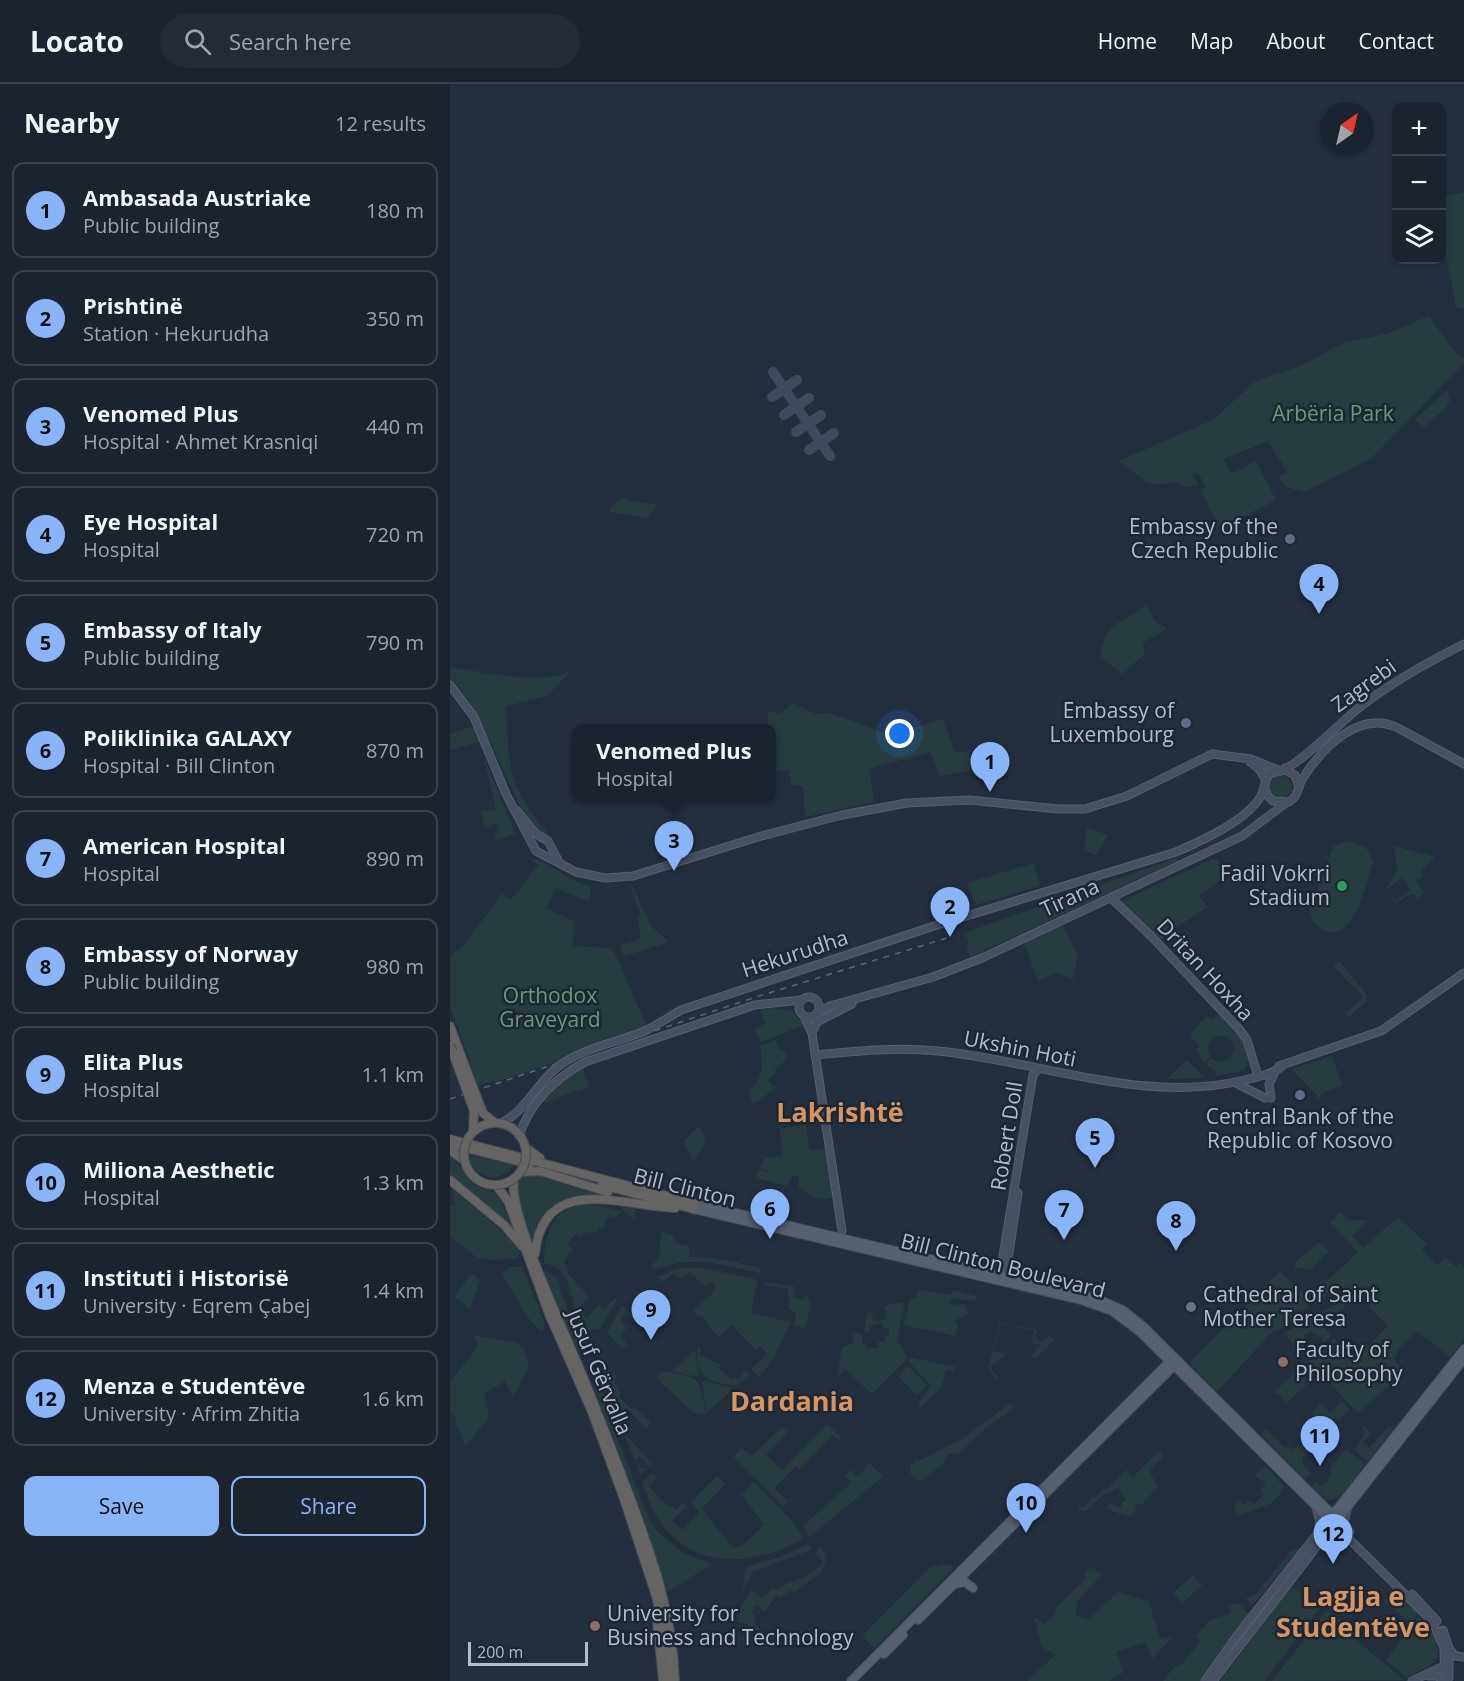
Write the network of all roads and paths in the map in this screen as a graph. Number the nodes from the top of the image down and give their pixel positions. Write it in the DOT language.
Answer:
graph roads {
  1 [pos="1464,644"];
  2 [pos="450,685"];
  3 [pos="1243,758"];
  4 [pos="1464,764"];
  5 [pos="1279,769"];
  6 [pos="1296,774"];
  7 [pos="1265,784"];
  8 [pos="1267,798"];
  9 [pos="509,801"];
  10 [pos="1286,803"];
  11 [pos="1273,813"];
  12 [pos="543,838"];
  13 [pos="535,847"];
  14 [pos="550,848"];
  15 [pos="544,854"];
  16 [pos="564,866"];
  17 [pos="1111,898"];
  18 [pos="1464,973"];
  19 [pos="873,994"];
  20 [pos="801,1000"];
  21 [pos="817,1000"];
  22 [pos="776,1003"];
  23 [pos="799,1010"];
  24 [pos="817,1014"];
  25 [pos="804,1016"];
  26 [pos="450,1026"];
  27 [pos="812,1033"];
  28 [pos="450,1045"];
  29 [pos="815,1055"];
  30 [pos="1279,1068"];
  31 [pos="1038,1069"];
  32 [pos="1255,1073"];
  33 [pos="1219,1083"];
  34 [pos="1234,1083"];
  35 [pos="498,1124"];
  36 [pos="472,1133"];
  37 [pos="519,1136"];
  38 [pos="450,1137"];
  39 [pos="450,1144"];
  40 [pos="525,1147"];
  41 [pos="450,1150"];
  42 [pos="523,1159"];
  43 [pos="465,1161"];
  44 [pos="520,1172"];
  45 [pos="514,1179"];
  46 [pos="450,1180"];
  47 [pos="496,1185"];
  48 [pos="694,1206"];
  49 [pos="841,1238"];
  50 [pos="530,1258"];
  51 [pos="537,1272"];
  52 [pos="1002,1279"];
  53 [pos="1464,1349"];
  54 [pos="1464,1359"];
  55 [pos="1175,1361"];
  56 [pos="1347,1502"];
  57 [pos="1317,1503"];
  58 [pos="1334,1520"];
  59 [pos="1348,1534"];
  60 [pos="1320,1536"];
  61 [pos="648,1572"];
  62 [pos="658,1578"];
  63 [pos="954,1584"];
  64 [pos="973,1588"];
  65 [pos="1447,1648"];
  66 [pos="1463,1657"];
  67 [pos="669,1660"];
  68 [pos="1448,1666"];
  69 [pos="1428,1674"];
  70 [pos="663,1681"];
  71 [pos="670,1681"];
  72 [pos="675,1681"];
  73 [pos="851,1681"];
  74 [pos="858,1681"];
  75 [pos="1205,1681"];
  76 [pos="1213,1681"];
  77 [pos="1412,1681"];
  78 [pos="1420,1681"];
  79 [pos="1446,1681"];
  1 -- 6 [label="main road, Zagrebi"];
  2 -- 9 [label="main road"];
  3 -- 5 [label="main road"];
  3 -- 7 [label="main road"];
  3 -- 16 [label="main road"];
  4 -- 6 [label="main road"];
  5 -- 6 [label="main road, Zagrebi"];
  5 -- 7 [label="main road"];
  6 -- 10 [label="main road"];
  7 -- 8 [label="main road"];
  8 -- 10 [label="main road"];
  8 -- 11 [label="main road"];
  8 -- 35 [label="main road, Hekurudha, bridge"];
  9 -- 12 [label="main road"];
  9 -- 13 [label="main road"];
  10 -- 11 [label="main road, Tirana"];
  11 -- 17 [label="main road, Tirana"];
  12 -- 13 [label="main road"];
  12 -- 14 [label="main road"];
  13 -- 15 [label="main road"];
  14 -- 15 [label="main road"];
  14 -- 16 [label="main road"];
  15 -- 16 [label="main road"];
  17 -- 19 [label="main road, Tirana"];
  17 -- 32 [label="main road, Dritan Hoxha"];
  18 -- 30 [label="main road"];
  19 -- 21 [label="main road, Tirana"];
  19 -- 24 [label="main road, Tirana"];
  19 -- 27 [label="main road"];
  20 -- 21 [label="main road, Hekurudha"];
  20 -- 22 [label="main road, Hekurudha"];
  20 -- 23 [label="main road"];
  21 -- 24 [label="main road"];
  22 -- 23 [label="main road, Hekurudha"];
  22 -- 37 [label="main road, Hekurudha"];
  23 -- 25 [label="main road"];
  24 -- 25 [label="main road"];
  24 -- 27 [label="main road"];
  25 -- 27 [label="main road"];
  26 -- 35 [label="highway, bridge"];
  27 -- 29 [label="main road"];
  28 -- 36 [label="highway, bridge"];
  29 -- 31 [label="main road, Ukshin Hoti"];
  29 -- 49 [label="main road"];
  30 -- 32 [label="main road"];
  30 -- 34 [label="main road"];
  31 -- 33 [label="main road, Ukshin Hoti"];
  31 -- 52 [label="main road, Robert Doll"];
  32 -- 33 [label="main road, Ukshin Hoti"];
  32 -- 34 [label="main road, Ukshin Hoti"];
  33 -- 34 [label="main road, Ukshin Hoti"];
  35 -- 36 [label="highway, bridge"];
  35 -- 37 [label="highway, bridge"];
  36 -- 38 [label="highway"];
  36 -- 43 [label="highway, bridge"];
  37 -- 40 [label="highway, bridge"];
  38 -- 42 [label="highway"];
  39 -- 42 [label="highway"];
  40 -- 44 [label="highway, bridge"];
  40 -- 48 [label="highway"];
  41 -- 43 [label="highway"];
  42 -- 48 [label="highway, Bill Clinton"];
  43 -- 47 [label="highway, bridge"];
  44 -- 45 [label="highway, bridge"];
  44 -- 48 [label="highway"];
  45 -- 47 [label="highway, bridge"];
  45 -- 50 [label="highway, Jusuf Gërvalla"];
  46 -- 50 [label="highway"];
  47 -- 50 [label="highway, Jusuf Gërvalla"];
  48 -- 49 [label="main road, Bill Clinton"];
  48 -- 50 [label="highway"];
  49 -- 52 [label="main road, Bill Clinton Boulevard"];
  50 -- 51 [label="highway, Jusuf Gërvalla"];
  51 -- 61 [label="highway, Jusuf Gërvalla"];
  51 -- 62 [label="highway, Jusuf Gërvalla"];
  52 -- 55 [label="main road, Bill Clinton Boulevard"];
  53 -- 56 [label="main road"];
  54 -- 56 [label="main road"];
  55 -- 57 [label="main road, Bill Clinton Boulevard"];
  55 -- 63 [label="main road"];
  55 -- 73 [label="main road"];
  56 -- 57 [label="main road"];
  56 -- 58 [label="main road"];
  56 -- 59 [label="main road"];
  57 -- 58 [label="main road, Bill Clinton Boulevard"];
  57 -- 60 [label="main road"];
  58 -- 59 [label="main road"];
  58 -- 60 [label="main road"];
  59 -- 60 [label="main road"];
  59 -- 65 [label="main road"];
  60 -- 75 [label="main road"];
  60 -- 76 [label="main road"];
  61 -- 67 [label="highway"];
  61 -- 70 [label="highway"];
  62 -- 67 [label="highway"];
  62 -- 72 [label="highway"];
  63 -- 64 [label="main road"];
  63 -- 74 [label="main road"];
  65 -- 66 [label="main road"];
  65 -- 68 [label="main road"];
  65 -- 69 [label="main road"];
  67 -- 71 [label="highway"];
  68 -- 69 [label="main road"];
  68 -- 79 [label="main road"];
  69 -- 77 [label="main road"];
  69 -- 78 [label="main road"];
  69 -- 79 [label="main road"];
}
